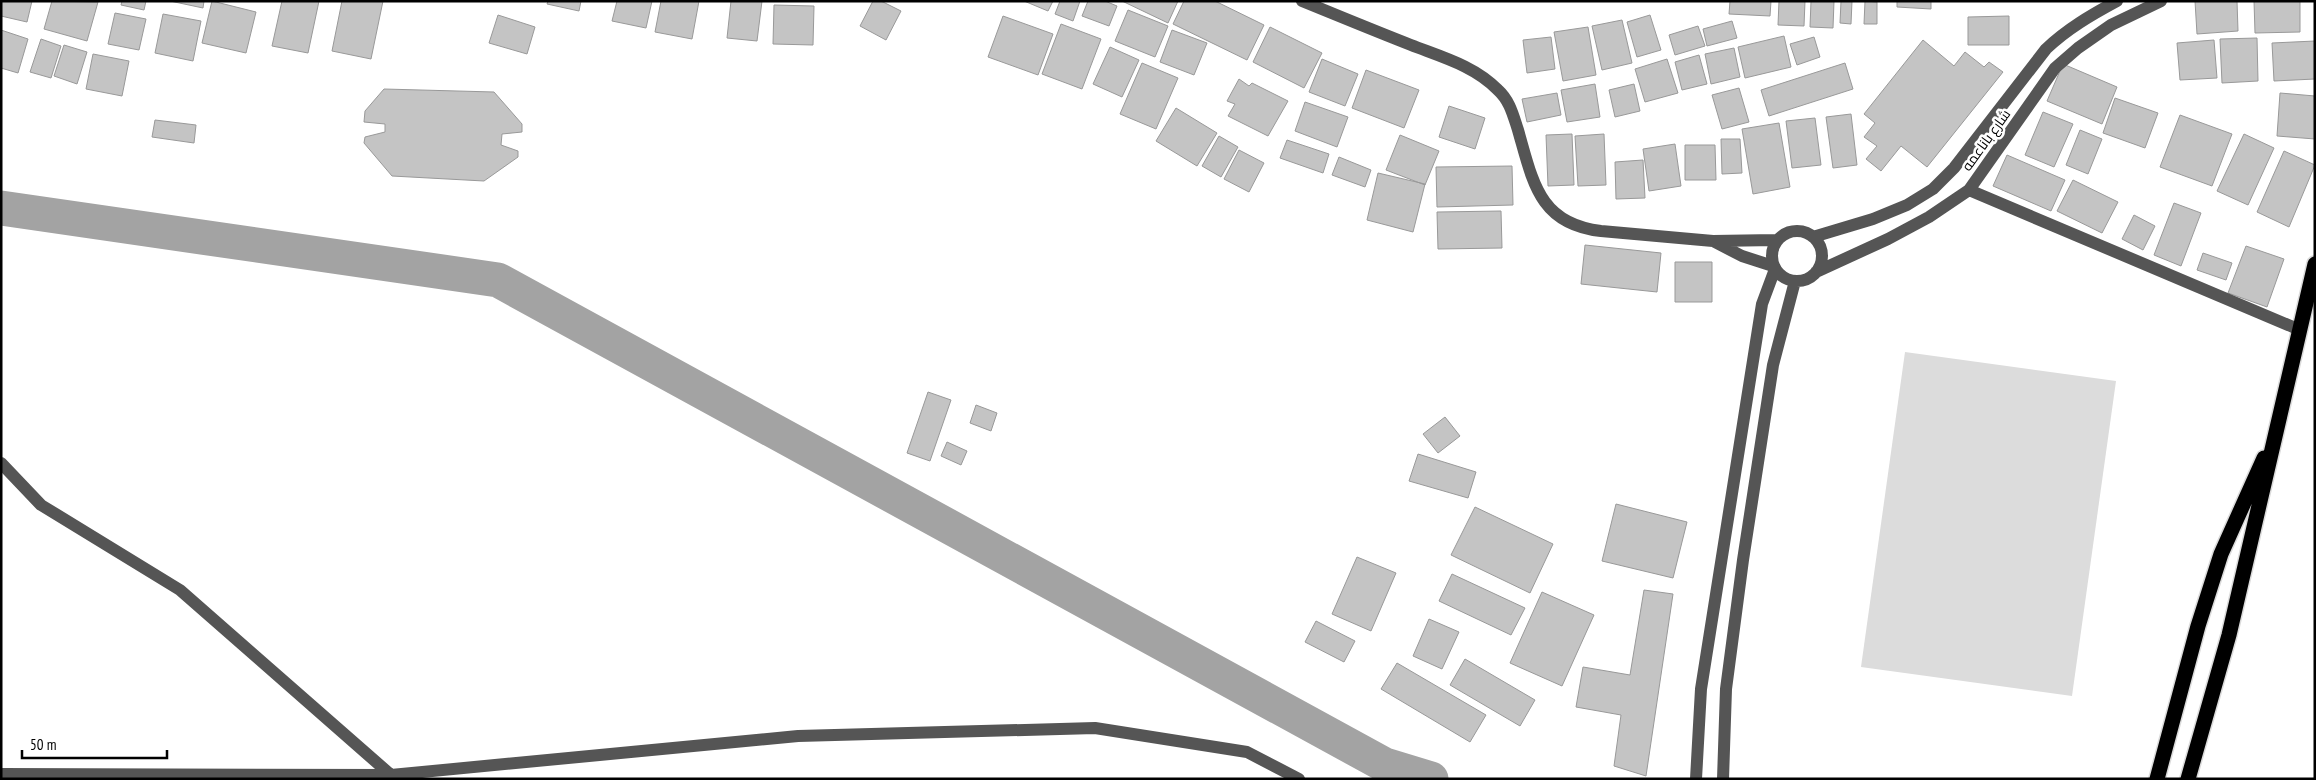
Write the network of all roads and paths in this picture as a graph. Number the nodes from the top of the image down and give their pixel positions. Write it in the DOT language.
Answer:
graph roads {
  1 [pos="1302,1"];
  2 [pos="2117,1"];
  3 [pos="2161,1"];
  4 [pos="1969,190"];
  5 [pos="1813,237"];
  6 [pos="1776,240"];
  7 [pos="1713,241"];
  8 [pos="2315,264"];
  9 [pos="1774,268"];
  10 [pos="1816,272"];
  11 [pos="1794,281"];
  12 [pos="2300,330"];
  13 [pos="2279,425"];
  14 [pos="1,463"];
  15 [pos="1729,508"];
  16 [pos="1750,512"];
  17 [pos="1,774"];
  18 [pos="391,774"];
  19 [pos="1299,779"];
  20 [pos="1696,779"];
  21 [pos="1723,779"];
  22 [pos="2157,779"];
  23 [pos="2188,779"];
  1 -- 7 [label="street"];
  2 -- 5 [label="street, شارع باناعمه"];
  3 -- 4 [label="street, شارع باناعمه"];
  4 -- 10 [label="street, شارع باناعمه"];
  4 -- 12 [label="street"];
  5 -- 6 [label="street"];
  5 -- 10 [label="street"];
  6 -- 7 [label="street"];
  6 -- 9 [label="street"];
  7 -- 9 [label="street"];
  8 -- 12 [label="highway"];
  9 -- 11 [label="street"];
  9 -- 15 [label="street"];
  10 -- 11 [label="street"];
  11 -- 16 [label="street"];
  12 -- 13 [label="highway"];
  13 -- 22 [label="highway"];
  13 -- 23 [label="highway"];
  14 -- 18 [label="street"];
  15 -- 16 [label="street"];
  15 -- 20 [label="street"];
  16 -- 21 [label="street"];
  17 -- 18 [label="street"];
  18 -- 19 [label="street"];
}
